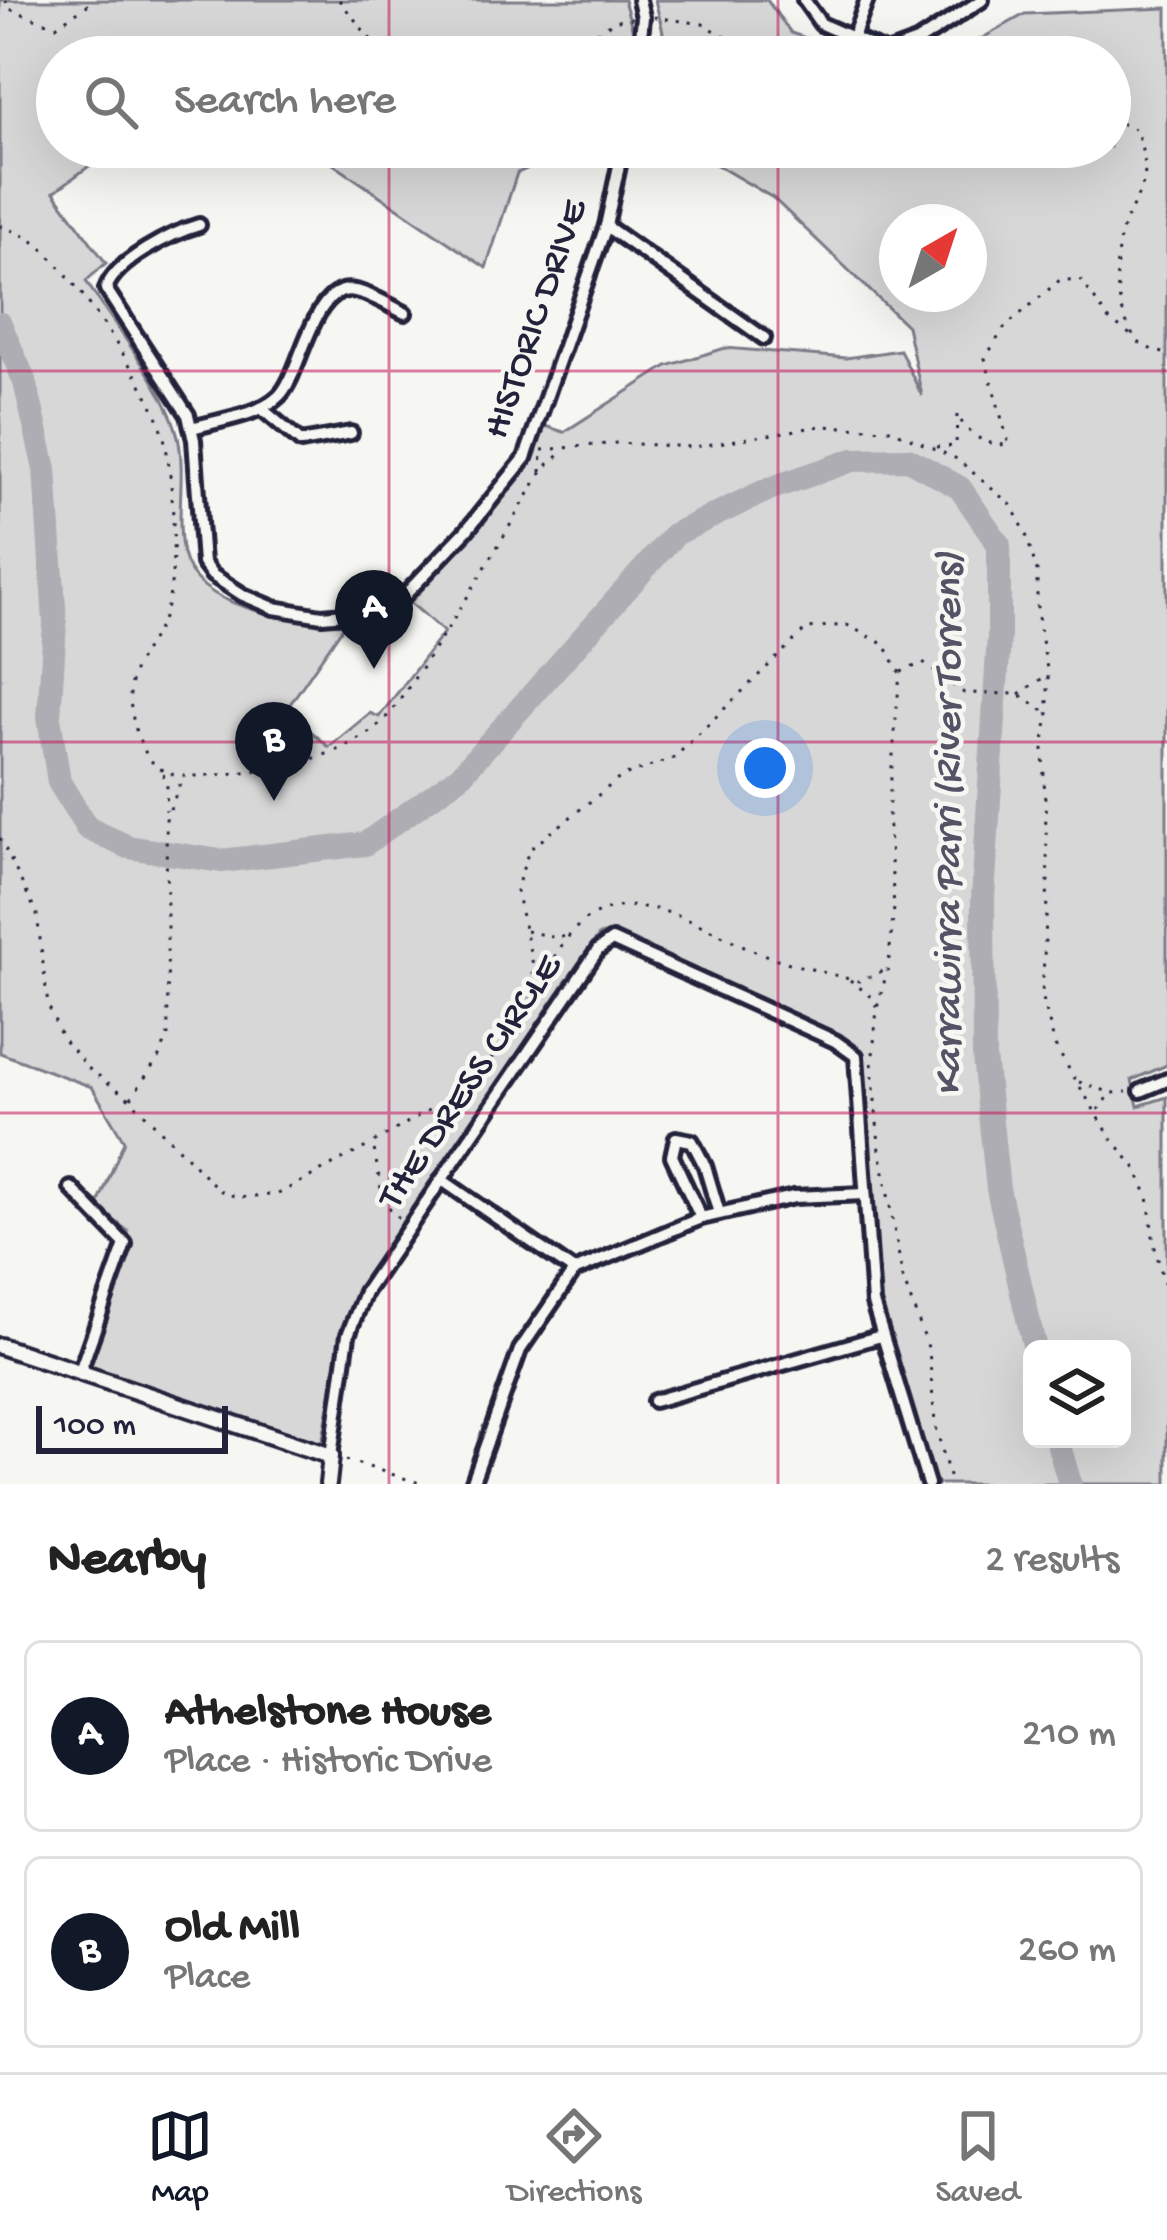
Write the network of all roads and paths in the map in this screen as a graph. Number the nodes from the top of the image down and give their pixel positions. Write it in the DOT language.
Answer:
graph roads {
  1 [pos="6,0"];
  2 [pos="95,0"];
  3 [pos="339,0"];
  4 [pos="639,0"];
  5 [pos="804,0"];
  6 [pos="867,0"];
  7 [pos="982,0"];
  8 [pos="643,17"];
  9 [pos="368,36"];
  10 [pos="591,36"];
  11 [pos="641,36"];
  12 [pos="725,36"];
  13 [pos="844,36"];
  14 [pos="854,36"];
  15 [pos="924,36"];
  16 [pos="1131,128"];
  17 [pos="618,168"];
  18 [pos="199,225"];
  19 [pos="0,226"];
  20 [pos="606,226"];
  21 [pos="78,288"];
  22 [pos="106,289"];
  23 [pos="406,314"];
  24 [pos="764,338"];
  25 [pos="1135,338"];
  26 [pos="1167,354"];
  27 [pos="261,408"];
  28 [pos="192,428"];
  29 [pos="351,433"];
  30 [pos="934,447"];
  31 [pos="536,448"];
  32 [pos="568,450"];
  33 [pos="541,473"];
  34 [pos="900,673"];
  35 [pos="1048,675"];
  36 [pos="1019,694"];
  37 [pos="1048,714"];
  38 [pos="158,768"];
  39 [pos="184,777"];
  40 [pos="166,819"];
  41 [pos="0,838"];
  42 [pos="525,931"];
  43 [pos="571,935"];
  44 [pos="888,968"];
  45 [pos="849,979"];
  46 [pos="877,1008"];
  47 [pos="523,1016"];
  48 [pos="1167,1080"];
  49 [pos="1075,1081"];
  50 [pos="1141,1091"];
  51 [pos="1112,1093"];
  52 [pos="130,1099"];
  53 [pos="1097,1112"];
  54 [pos="373,1143"];
  55 [pos="442,1180"];
  56 [pos="71,1188"];
  57 [pos="865,1194"];
  58 [pos="719,1214"];
  59 [pos="701,1218"];
  60 [pos="411,1226"];
  61 [pos="574,1270"];
  62 [pos="1167,1294"];
  63 [pos="881,1336"];
  64 [pos="0,1346"];
  65 [pos="80,1371"];
  66 [pos="655,1401"];
  67 [pos="339,1458"];
  68 [pos="328,1484"];
  69 [pos="423,1484"];
  70 [pos="472,1484"];
  71 [pos="928,1484"];
  72 [pos="951,1484"];
  1 -- 2 [label="path"];
  3 -- 9 [label="path"];
  4 -- 8 [label="street"];
  5 -- 13 [label="street"];
  6 -- 14 [label="street"];
  7 -- 15 [label="street"];
  8 -- 10 [label="path"];
  8 -- 11 [label="street"];
  8 -- 12 [label="path"];
  16 -- 25 [label="path"];
  17 -- 20 [label="street, HISTORIC DRIVE"];
  18 -- 22 [label="street"];
  19 -- 21 [label="path"];
  20 -- 24 [label="street"];
  20 -- 31 [label="street, HISTORIC DRIVE"];
  21 -- 22 [label="path"];
  21 -- 38 [label="path"];
  22 -- 28 [label="street, HISTORIC DRIVE"];
  23 -- 27 [label="street"];
  25 -- 26 [label="path"];
  25 -- 30 [label="path"];
  27 -- 28 [label="street"];
  27 -- 29 [label="street"];
  28 -- 31 [label="street, HISTORIC DRIVE"];
  30 -- 32 [label="path"];
  30 -- 35 [label="path"];
  31 -- 32 [label="path"];
  31 -- 33 [label="path"];
  32 -- 33 [label="path"];
  33 -- 39 [label="path"];
  34 -- 36 [label="path"];
  34 -- 42 [label="path"];
  34 -- 44 [label="path"];
  35 -- 36 [label="path"];
  35 -- 37 [label="path"];
  36 -- 37 [label="path"];
  37 -- 49 [label="path"];
  38 -- 39 [label="path"];
  38 -- 40 [label="path"];
  39 -- 40 [label="path"];
  40 -- 52 [label="path"];
  41 -- 52 [label="path"];
  42 -- 43 [label="path"];
  42 -- 47 [label="path"];
  43 -- 45 [label="path"];
  43 -- 47 [label="path"];
  44 -- 45 [label="path"];
  44 -- 46 [label="path"];
  45 -- 46 [label="path"];
  46 -- 72 [label="path"];
  47 -- 54 [label="path"];
  48 -- 50 [label="street"];
  49 -- 51 [label="path"];
  49 -- 53 [label="path"];
  50 -- 51 [label="path"];
  51 -- 53 [label="path"];
  52 -- 54 [label="path"];
  53 -- 62 [label="path"];
  54 -- 60 [label="path"];
  55 -- 57 [label="street, THE DRESS CIRCLE"];
  55 -- 60 [label="street, THE DRESS CIRCLE"];
  55 -- 61 [label="street"];
  56 -- 65 [label="street"];
  57 -- 58 [label="street"];
  57 -- 63 [label="street, THE DRESS CIRCLE"];
  58 -- 59 [label="street"];
  58 -- 59 [label="street"];
  59 -- 61 [label="street"];
  60 -- 67 [label="street, THE DRESS CIRCLE"];
  61 -- 70 [label="street"];
  63 -- 66 [label="street"];
  63 -- 71 [label="street, THE DRESS CIRCLE"];
  64 -- 65 [label="street"];
  65 -- 67 [label="street"];
  67 -- 68 [label="street"];
  67 -- 69 [label="path"];
}
